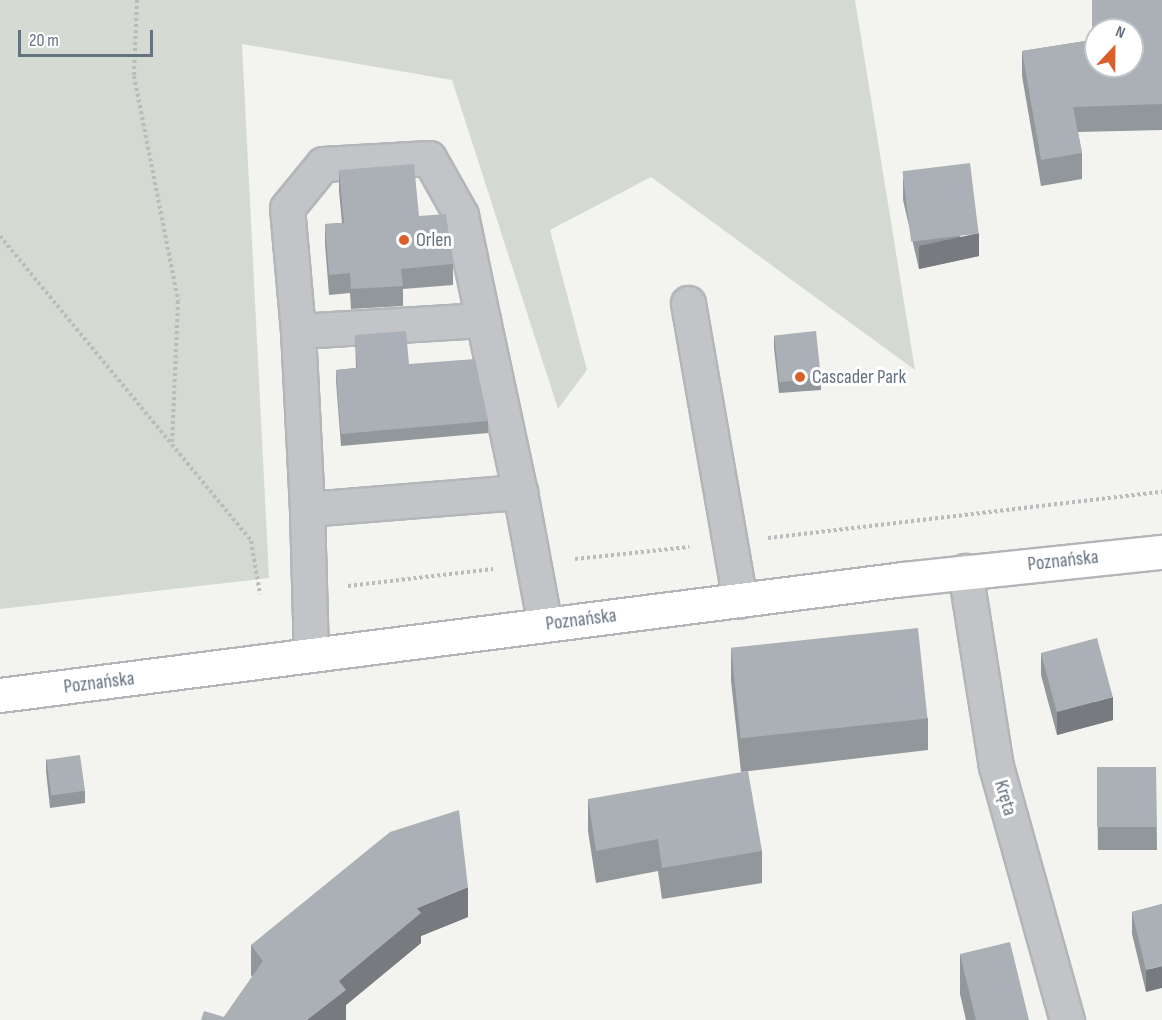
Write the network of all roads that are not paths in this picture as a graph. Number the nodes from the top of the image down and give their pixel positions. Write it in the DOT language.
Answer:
graph roads {
  1 [pos="688,303"];
  2 [pos="483,320"];
  3 [pos="298,331"];
  4 [pos="520,492"];
  5 [pos="307,509"];
  6 [pos="1162,552"];
  7 [pos="965,571"];
  8 [pos="740,600"];
  9 [pos="545,625"];
  10 [pos="311,655"];
  11 [pos="0,695"];
  12 [pos="1067,1020"];
  1 -- 8 [label="street"];
  2 -- 3 [label="street"];
  2 -- 3 [label="street"];
  2 -- 4 [label="street"];
  3 -- 5 [label="street"];
  4 -- 5 [label="street"];
  4 -- 9 [label="street"];
  5 -- 10 [label="street"];
  6 -- 7 [label="main road, Poznańska"];
  7 -- 8 [label="main road, Poznańska"];
  7 -- 12 [label="street, Kręta"];
  8 -- 9 [label="main road, Poznańska"];
  9 -- 10 [label="main road, Poznańska"];
  10 -- 11 [label="main road, Poznańska"];
}
